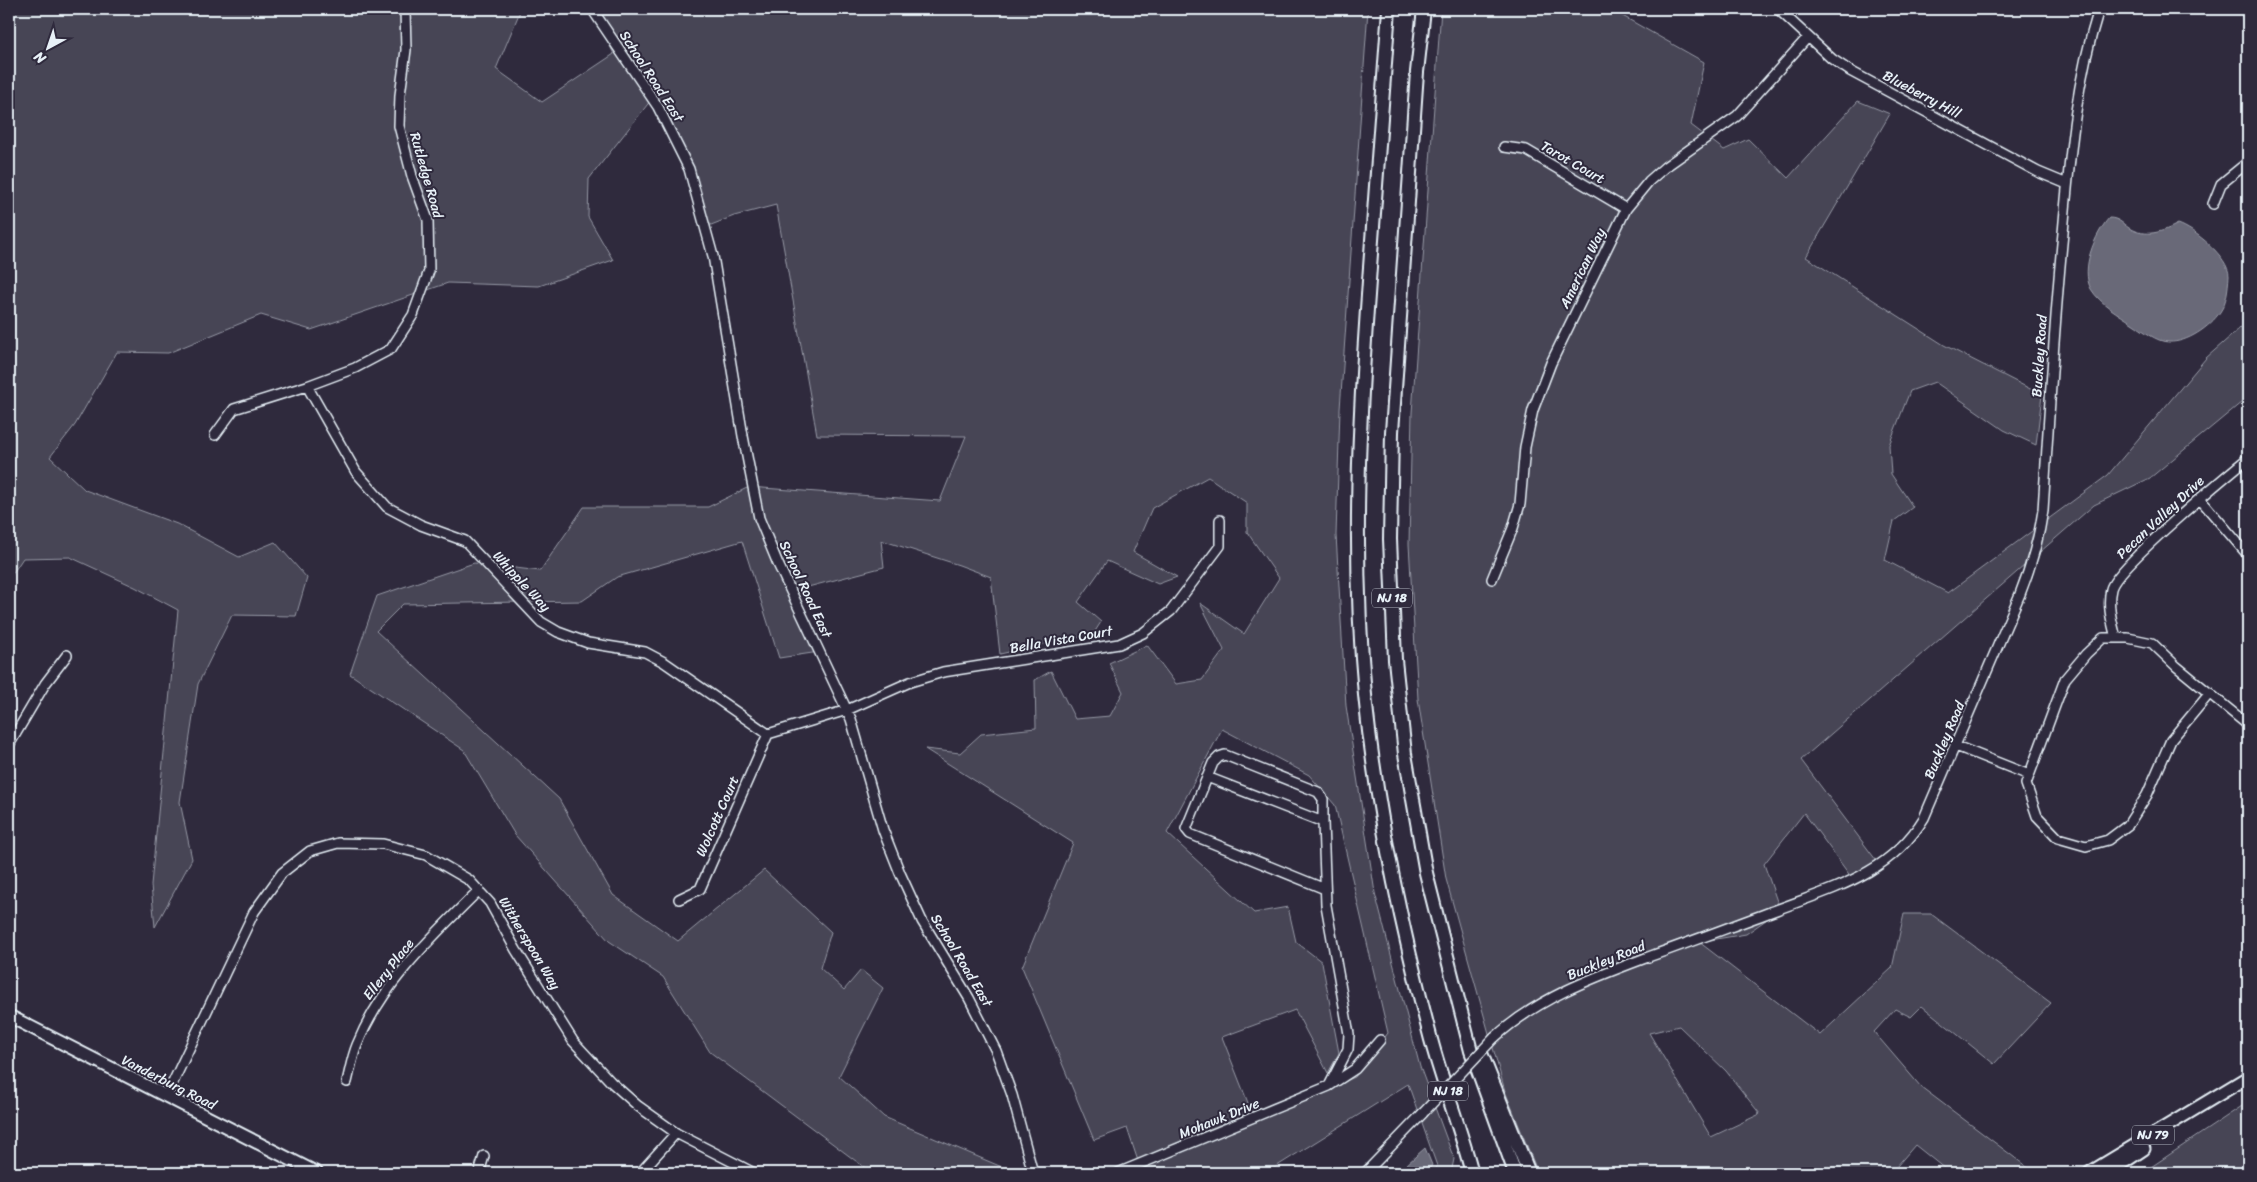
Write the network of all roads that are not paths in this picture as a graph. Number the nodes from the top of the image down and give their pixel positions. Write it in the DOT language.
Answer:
graph roads {
  1 [pos="405,9"];
  2 [pos="592,9"];
  3 [pos="1389,9"];
  4 [pos="1424,9"];
  5 [pos="1778,9"];
  6 [pos="2099,9"];
  7 [pos="1808,37"];
  8 [pos="1504,147"];
  9 [pos="2248,162"];
  10 [pos="2067,184"];
  11 [pos="2213,204"];
  12 [pos="1626,209"];
  13 [pos="307,386"];
  14 [pos="215,435"];
  15 [pos="2248,458"];
  16 [pos="2200,499"];
  17 [pos="1220,520"];
  18 [pos="2248,555"];
  19 [pos="1492,579"];
  20 [pos="2116,638"];
  21 [pos="67,655"];
  22 [pos="2210,693"];
  23 [pos="847,710"];
  24 [pos="2248,724"];
  25 [pos="768,734"];
  26 [pos="9,744"];
  27 [pos="1956,746"];
  28 [pos="2029,775"];
  29 [pos="1207,777"];
  30 [pos="1323,822"];
  31 [pos="1325,889"];
  32 [pos="479,890"];
  33 [pos="679,898"];
  34 [pos="9,1016"];
  35 [pos="1466,1026"];
  36 [pos="1380,1040"];
  37 [pos="2248,1077"];
  38 [pos="347,1082"];
  39 [pos="1329,1086"];
  40 [pos="166,1097"];
  41 [pos="2216,1097"];
  42 [pos="1461,1131"];
  43 [pos="676,1133"];
  44 [pos="484,1156"];
  45 [pos="317,1173"];
  46 [pos="479,1173"];
  47 [pos="640,1173"];
  48 [pos="754,1173"];
  49 [pos="1033,1173"];
  50 [pos="1118,1173"];
  51 [pos="1365,1173"];
  52 [pos="1472,1173"];
  53 [pos="1479,1173"];
  54 [pos="1515,1173"];
  55 [pos="1529,1173"];
  56 [pos="2089,1173"];
  57 [pos="2108,1173"];
  1 -- 13 [label="street, Rutledge Road"];
  2 -- 23 [label="street, School Road East"];
  3 -- 42 [label="highway, NJ 18"];
  4 -- 35 [label="highway, NJ 18"];
  5 -- 7 [label="street, Blueberry Hill"];
  6 -- 10 [label="street, Buckley Road"];
  7 -- 10 [label="street, Blueberry Hill"];
  7 -- 12 [label="street, American Way"];
  8 -- 12 [label="street, Tarot Court"];
  9 -- 11 [label="street"];
  10 -- 27 [label="street, Buckley Road"];
  12 -- 19 [label="street, American Way"];
  13 -- 14 [label="street, Rutledge Road"];
  13 -- 25 [label="street, Whipple Way"];
  15 -- 16 [label="street, Pecan Valley Drive"];
  16 -- 18 [label="street"];
  16 -- 20 [label="street, Pecan Valley Drive"];
  17 -- 23 [label="street, Bella Vista Court"];
  20 -- 22 [label="street"];
  20 -- 28 [label="street"];
  21 -- 26 [label="street"];
  22 -- 24 [label="street"];
  22 -- 28 [label="street"];
  23 -- 25 [label="street, Bella Vista Court"];
  23 -- 49 [label="street, School Road East"];
  25 -- 33 [label="street, Wolcott Court"];
  27 -- 28 [label="street"];
  27 -- 51 [label="street, Buckley Road, bridge"];
  29 -- 30 [label="street"];
  29 -- 30 [label="street"];
  29 -- 31 [label="street"];
  30 -- 31 [label="street"];
  31 -- 39 [label="street"];
  32 -- 38 [label="street, Ellery Place"];
  32 -- 40 [label="street, Witherspoon Way"];
  32 -- 43 [label="street, Witherspoon Way"];
  34 -- 40 [label="main road, Vanderburg Road"];
  35 -- 54 [label="highway, NJ 18"];
  35 -- 55 [label="highway"];
  36 -- 39 [label="street, Mohawk Drive"];
  37 -- 41 [label="main road, NJ 79"];
  39 -- 50 [label="street, Mohawk Drive"];
  40 -- 45 [label="main road, Vanderburg Road"];
  41 -- 56 [label="main road, NJ 79"];
  41 -- 57 [label="main road, NJ 79"];
  42 -- 52 [label="highway"];
  42 -- 53 [label="highway, NJ 18"];
  43 -- 47 [label="street"];
  43 -- 48 [label="street, Witherspoon Way"];
  44 -- 46 [label="street"];
}
